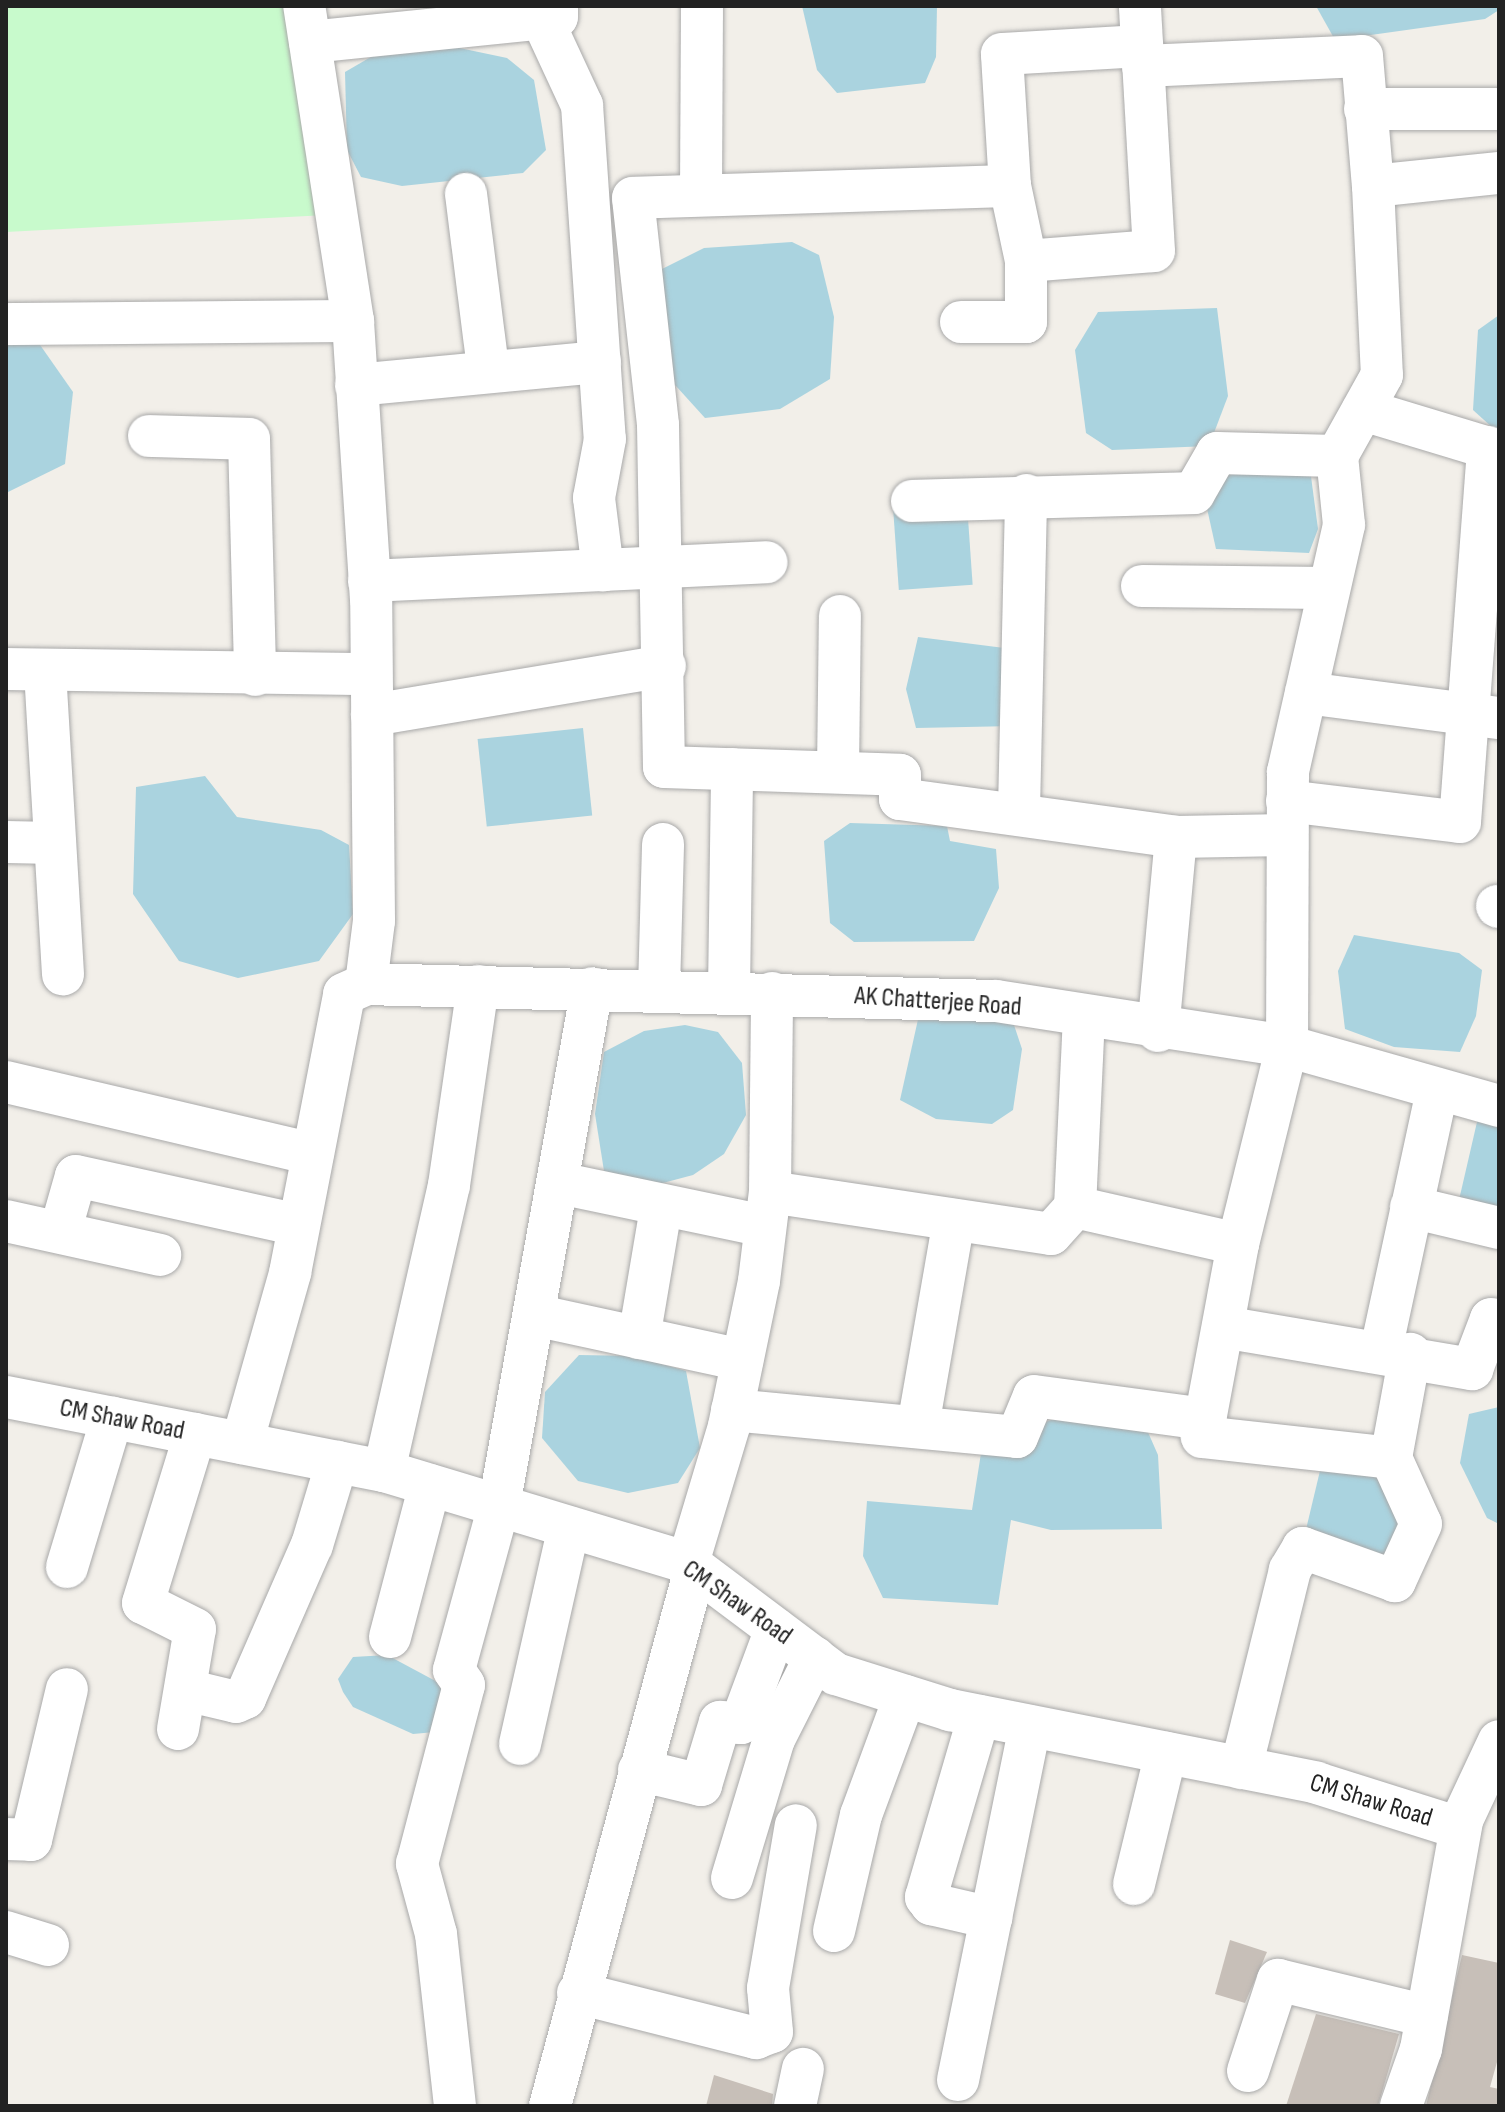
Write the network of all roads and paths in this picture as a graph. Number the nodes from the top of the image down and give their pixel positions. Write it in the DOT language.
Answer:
graph roads {
  1 [pos="702,6"];
  2 [pos="549,12"];
  3 [pos="307,24"];
  4 [pos="1142,39"];
  5 [pos="1365,109"];
  6 [pos="1496,109"];
  7 [pos="1499,173"];
  8 [pos="1010,186"];
  9 [pos="1373,186"];
  10 [pos="466,194"];
  11 [pos="701,194"];
  12 [pos="1026,261"];
  13 [pos="353,321"];
  14 [pos="961,322"];
  15 [pos="6,324"];
  16 [pos="600,362"];
  17 [pos="488,368"];
  18 [pos="356,385"];
  19 [pos="1363,410"];
  20 [pos="149,436"];
  21 [pos="1494,449"];
  22 [pos="1337,456"];
  23 [pos="1026,495"];
  24 [pos="912,501"];
  25 [pos="767,562"];
  26 [pos="664,564"];
  27 [pos="603,570"];
  28 [pos="369,581"];
  29 [pos="1488,584"];
  30 [pos="1142,586"];
  31 [pos="1329,588"];
  32 [pos="840,616"];
  33 [pos="665,666"];
  34 [pos="25,670"];
  35 [pos="371,674"];
  36 [pos="255,675"];
  37 [pos="1306,693"];
  38 [pos="372,715"];
  39 [pos="1483,716"];
  40 [pos="732,769"];
  41 [pos="838,771"];
  42 [pos="1019,810"];
  43 [pos="1287,818"];
  44 [pos="1176,837"];
  45 [pos="6,842"];
  46 [pos="55,843"];
  47 [pos="663,844"];
  48 [pos="63,974"];
  49 [pos="366,984"];
  50 [pos="478,986"];
  51 [pos="592,988"];
  52 [pos="659,989"];
  53 [pos="729,992"];
  54 [pos="772,993"];
  55 [pos="1084,1017"];
  56 [pos="1158,1031"];
  57 [pos="1287,1046"];
  58 [pos="6,1082"];
  59 [pos="1437,1090"];
  60 [pos="1499,1106"];
  61 [pos="313,1154"];
  62 [pos="559,1183"];
  63 [pos="1075,1207"];
  64 [pos="1411,1207"];
  65 [pos="661,1208"];
  66 [pos="768,1209"];
  67 [pos="954,1220"];
  68 [pos="6,1221"];
  69 [pos="299,1225"];
  70 [pos="1499,1228"];
  71 [pos="60,1232"];
  72 [pos="1238,1244"];
  73 [pos="160,1255"];
  74 [pos="534,1315"];
  75 [pos="1499,1321"];
  76 [pos="1223,1327"];
  77 [pos="639,1338"];
  78 [pos="1396,1352"];
  79 [pos="742,1360"];
  80 [pos="6,1397"];
  81 [pos="732,1410"];
  82 [pos="112,1418"];
  83 [pos="1205,1419"];
  84 [pos="918,1426"];
  85 [pos="195,1434"];
  86 [pos="242,1443"];
  87 [pos="1391,1458"];
  88 [pos="337,1462"];
  89 [pos="384,1471"];
  90 [pos="430,1485"];
  91 [pos="499,1506"];
  92 [pos="569,1527"];
  93 [pos="692,1566"];
  94 [pos="67,1567"];
  95 [pos="776,1629"];
  96 [pos="390,1637"];
  97 [pos="815,1658"];
  98 [pos="67,1689"];
  99 [pos="905,1696"];
  100 [pos="979,1716"];
  101 [pos="1030,1726"];
  102 [pos="1499,1741"];
  103 [pos="520,1744"];
  104 [pos="1166,1753"];
  105 [pos="1241,1768"];
  106 [pos="639,1770"];
  107 [pos="1475,1819"];
  108 [pos="796,1825"];
  109 [pos="6,1839"];
  110 [pos="732,1878"];
  111 [pos="1134,1884"];
  112 [pos="991,1918"];
  113 [pos="834,1931"];
  114 [pos="6,1932"];
  115 [pos="48,1945"];
  116 [pos="578,1993"];
  117 [pos="1427,2016"];
  118 [pos="1248,2071"];
  119 [pos="958,2080"];
  120 [pos="554,2105"];
  121 [pos="455,2106"];
  122 [pos="1401,2106"];
  1 -- 11 [label="street"];
  2 -- 3 [label="street"];
  2 -- 16 [label="street"];
  3 -- 13 [label="street"];
  4 -- 5 [label="street"];
  4 -- 8 [label="street"];
  4 -- 12 [label="street"];
  5 -- 6 [label="street"];
  5 -- 9 [label="street"];
  7 -- 9 [label="street"];
  8 -- 11 [label="street"];
  8 -- 12 [label="street"];
  9 -- 19 [label="street"];
  10 -- 17 [label="street"];
  11 -- 26 [label="street"];
  12 -- 14 [label="street"];
  13 -- 15 [label="street"];
  13 -- 18 [label="street"];
  16 -- 17 [label="street"];
  16 -- 27 [label="street"];
  17 -- 18 [label="street"];
  18 -- 28 [label="street"];
  19 -- 21 [label="street"];
  19 -- 22 [label="street"];
  20 -- 36 [label="street"];
  21 -- 29 [label="street"];
  22 -- 23 [label="street"];
  22 -- 31 [label="street"];
  23 -- 24 [label="street"];
  23 -- 42 [label="street"];
  25 -- 26 [label="street"];
  26 -- 27 [label="street"];
  26 -- 33 [label="street"];
  27 -- 28 [label="street"];
  28 -- 35 [label="street"];
  29 -- 39 [label="street"];
  30 -- 31 [label="street"];
  31 -- 37 [label="street"];
  32 -- 41 [label="street"];
  33 -- 38 [label="street"];
  33 -- 40 [label="street"];
  34 -- 36 [label="street"];
  34 -- 46 [label="street"];
  35 -- 36 [label="street"];
  35 -- 38 [label="street"];
  37 -- 39 [label="street"];
  37 -- 43 [label="street"];
  38 -- 49 [label="street"];
  39 -- 43 [label="street"];
  40 -- 41 [label="street"];
  40 -- 53 [label="street"];
  41 -- 42 [label="street"];
  42 -- 44 [label="street"];
  43 -- 44 [label="street"];
  43 -- 57 [label="street"];
  44 -- 56 [label="street"];
  45 -- 46 [label="street"];
  46 -- 48 [label="street"];
  47 -- 52 [label="street"];
  49 -- 50 [label="street, AK Chatterjee Road"];
  49 -- 61 [label="street"];
  50 -- 51 [label="street, AK Chatterjee Road"];
  50 -- 89 [label="street"];
  51 -- 52 [label="street, AK Chatterjee Road"];
  51 -- 62 [label="street"];
  52 -- 53 [label="street, AK Chatterjee Road"];
  53 -- 54 [label="street, AK Chatterjee Road"];
  54 -- 55 [label="street, AK Chatterjee Road"];
  54 -- 66 [label="street"];
  55 -- 56 [label="street, AK Chatterjee Road"];
  55 -- 63 [label="street"];
  56 -- 57 [label="street, AK Chatterjee Road"];
  57 -- 59 [label="street, AK Chatterjee Road"];
  57 -- 72 [label="street"];
  58 -- 61 [label="street"];
  59 -- 60 [label="street, AK Chatterjee Road"];
  59 -- 64 [label="street"];
  61 -- 69 [label="street"];
  62 -- 65 [label="street"];
  62 -- 74 [label="street"];
  63 -- 67 [label="street"];
  63 -- 72 [label="street"];
  64 -- 70 [label="street"];
  64 -- 78 [label="street"];
  65 -- 66 [label="street"];
  65 -- 77 [label="street"];
  66 -- 67 [label="street"];
  66 -- 79 [label="street"];
  67 -- 84 [label="street"];
  68 -- 71 [label="street"];
  69 -- 71 [label="street"];
  69 -- 86 [label="street"];
  71 -- 73 [label="street"];
  72 -- 76 [label="street"];
  74 -- 77 [label="street"];
  74 -- 91 [label="street"];
  75 -- 78 [label="street"];
  76 -- 78 [label="street"];
  76 -- 83 [label="street"];
  77 -- 79 [label="street"];
  78 -- 87 [label="street"];
  79 -- 81 [label="street"];
  80 -- 82 [label="street, CM Shaw Road"];
  81 -- 84 [label="street"];
  81 -- 93 [label="street"];
  82 -- 85 [label="street, CM Shaw Road"];
  82 -- 94 [label="street"];
  83 -- 84 [label="street"];
  83 -- 87 [label="street"];
  85 -- 86 [label="street, CM Shaw Road"];
  85 -- 88 [label="street"];
  86 -- 88 [label="street, CM Shaw Road"];
  87 -- 105 [label="street"];
  88 -- 89 [label="street, CM Shaw Road"];
  89 -- 90 [label="street, CM Shaw Road"];
  90 -- 91 [label="street, CM Shaw Road"];
  90 -- 96 [label="street"];
  91 -- 92 [label="street, CM Shaw Road"];
  91 -- 121 [label="street"];
  92 -- 93 [label="street, CM Shaw Road"];
  92 -- 103 [label="street"];
  93 -- 95 [label="street, CM Shaw Road"];
  93 -- 106 [label="street"];
  95 -- 97 [label="street, CM Shaw Road"];
  95 -- 106 [label="street"];
  97 -- 99 [label="street, CM Shaw Road"];
  97 -- 110 [label="street"];
  98 -- 109 [label="street"];
  99 -- 100 [label="street, CM Shaw Road"];
  99 -- 113 [label="street"];
  100 -- 101 [label="street, CM Shaw Road"];
  100 -- 112 [label="street"];
  101 -- 104 [label="street, CM Shaw Road"];
  101 -- 112 [label="street"];
  102 -- 107 [label="street"];
  104 -- 105 [label="street, CM Shaw Road"];
  104 -- 111 [label="street"];
  105 -- 107 [label="street, CM Shaw Road"];
  106 -- 116 [label="street"];
  107 -- 117 [label="street"];
  108 -- 116 [label="street"];
  112 -- 119 [label="street"];
  114 -- 115 [label="street"];
  116 -- 120 [label="street"];
  117 -- 118 [label="street"];
  117 -- 122 [label="street"];
}
